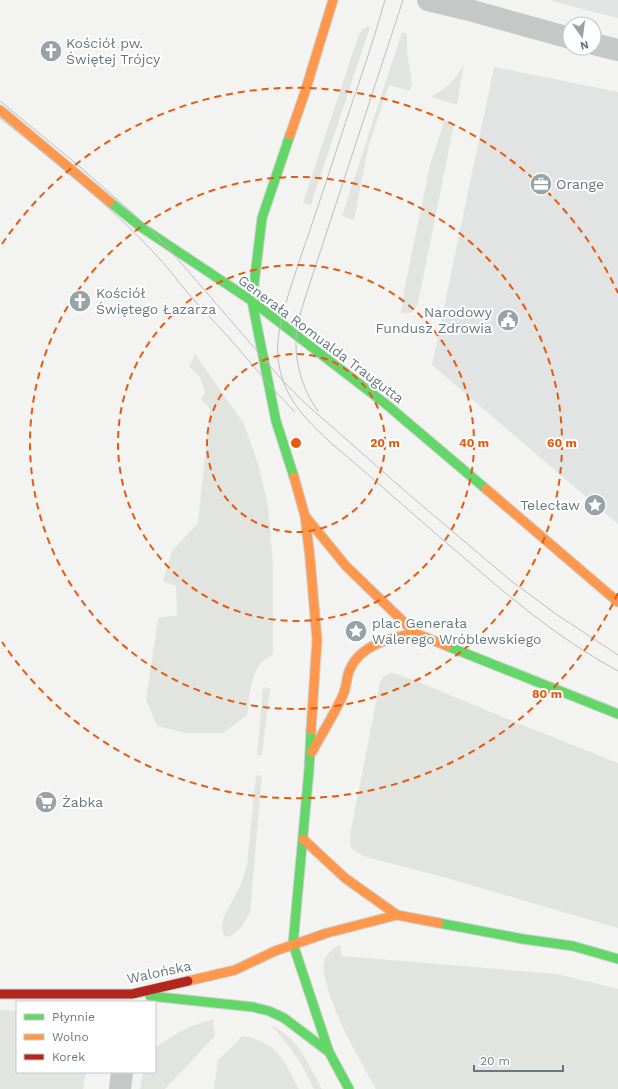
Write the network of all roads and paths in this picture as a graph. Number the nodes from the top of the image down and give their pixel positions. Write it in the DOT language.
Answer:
graph roads {
  1 [pos="333,0"];
  2 [pos="428,0"];
  3 [pos="562,36"];
  4 [pos="602,46"];
  5 [pos="618,50"];
  6 [pos="0,110"];
  7 [pos="252,302"];
  8 [pos="304,516"];
  9 [pos="618,602"];
  10 [pos="415,633"];
  11 [pos="618,714"];
  12 [pos="309,758"];
  13 [pos="303,839"];
  14 [pos="397,915"];
  15 [pos="293,944"];
  16 [pos="618,959"];
  17 [pos="0,994"];
  18 [pos="132,998"];
  19 [pos="329,1052"];
  20 [pos="122,1073"];
  21 [pos="120,1089"];
  22 [pos="349,1089"];
  1 -- 7 [label="main road"];
  2 -- 3 [label="street"];
  4 -- 5 [label="street"];
  6 -- 7 [label="main road, Generała Romualda Traugutta"];
  7 -- 8 [label="main road"];
  7 -- 9 [label="main road, Generała Romualda Traugutta"];
  8 -- 10 [label="main road"];
  8 -- 12 [label="main road"];
  10 -- 11 [label="main road"];
  10 -- 12 [label="main road"];
  12 -- 13 [label="main road"];
  13 -- 14 [label="main road"];
  13 -- 15 [label="main road"];
  14 -- 15 [label="main road"];
  14 -- 16 [label="main road"];
  15 -- 18 [label="main road, Walońska"];
  15 -- 19 [label="main road"];
  17 -- 18 [label="main road, Walońska"];
  18 -- 19 [label="main road"];
  19 -- 22 [label="main road"];
  20 -- 21 [label="street"];
}
